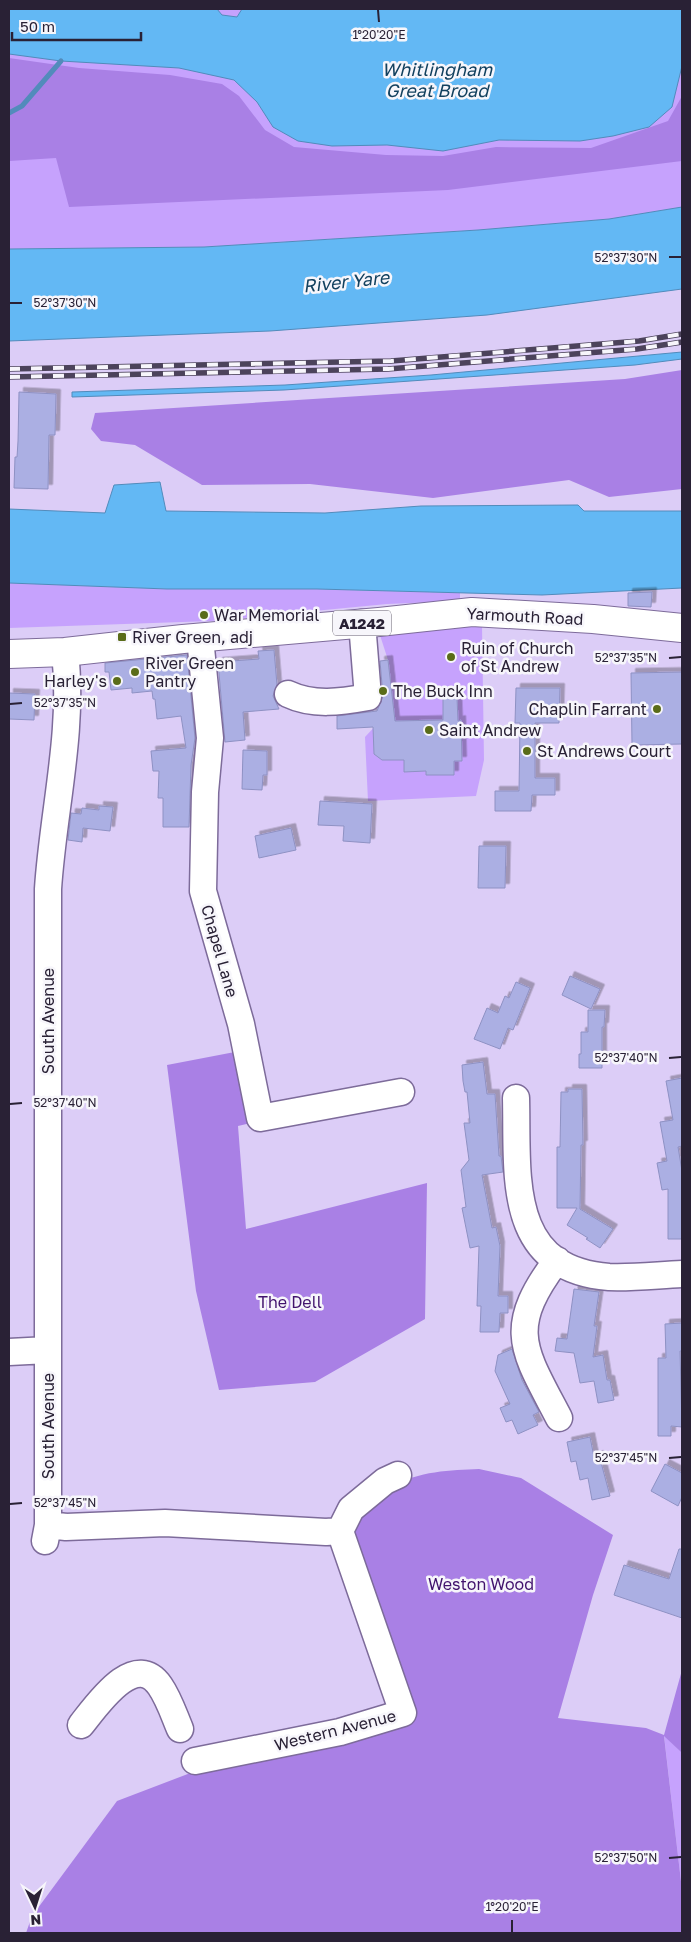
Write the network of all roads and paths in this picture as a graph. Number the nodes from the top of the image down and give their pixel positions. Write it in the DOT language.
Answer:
graph roads {
  1 [pos="362,623"];
  2 [pos="682,628"];
  3 [pos="200,638"];
  4 [pos="65,652"];
  5 [pos="9,654"];
  6 [pos="288,694"];
  7 [pos="401,1092"];
  8 [pos="516,1098"];
  9 [pos="557,1260"];
  10 [pos="682,1274"];
  11 [pos="48,1350"];
  12 [pos="9,1352"];
  13 [pos="559,1418"];
  14 [pos="398,1476"];
  15 [pos="340,1530"];
  16 [pos="82,1725"];
  17 [pos="180,1729"];
  18 [pos="195,1761"];
  1 -- 2 [label="main road, Yarmouth Road / A1242"];
  1 -- 3 [label="main road, Yarmouth Road / A1242"];
  1 -- 6 [label="street"];
  3 -- 4 [label="main road, Yarmouth Road / A1242"];
  3 -- 7 [label="street, Chapel Lane"];
  4 -- 5 [label="main road, Yarmouth Road / A1242"];
  4 -- 11 [label="street, South Avenue"];
  8 -- 9 [label="street"];
  9 -- 10 [label="street"];
  9 -- 13 [label="street"];
  11 -- 12 [label="street"];
  11 -- 15 [label="street, South Avenue"];
  14 -- 15 [label="street"];
  15 -- 18 [label="street, Western Avenue"];
  16 -- 17 [label="street"];
}
